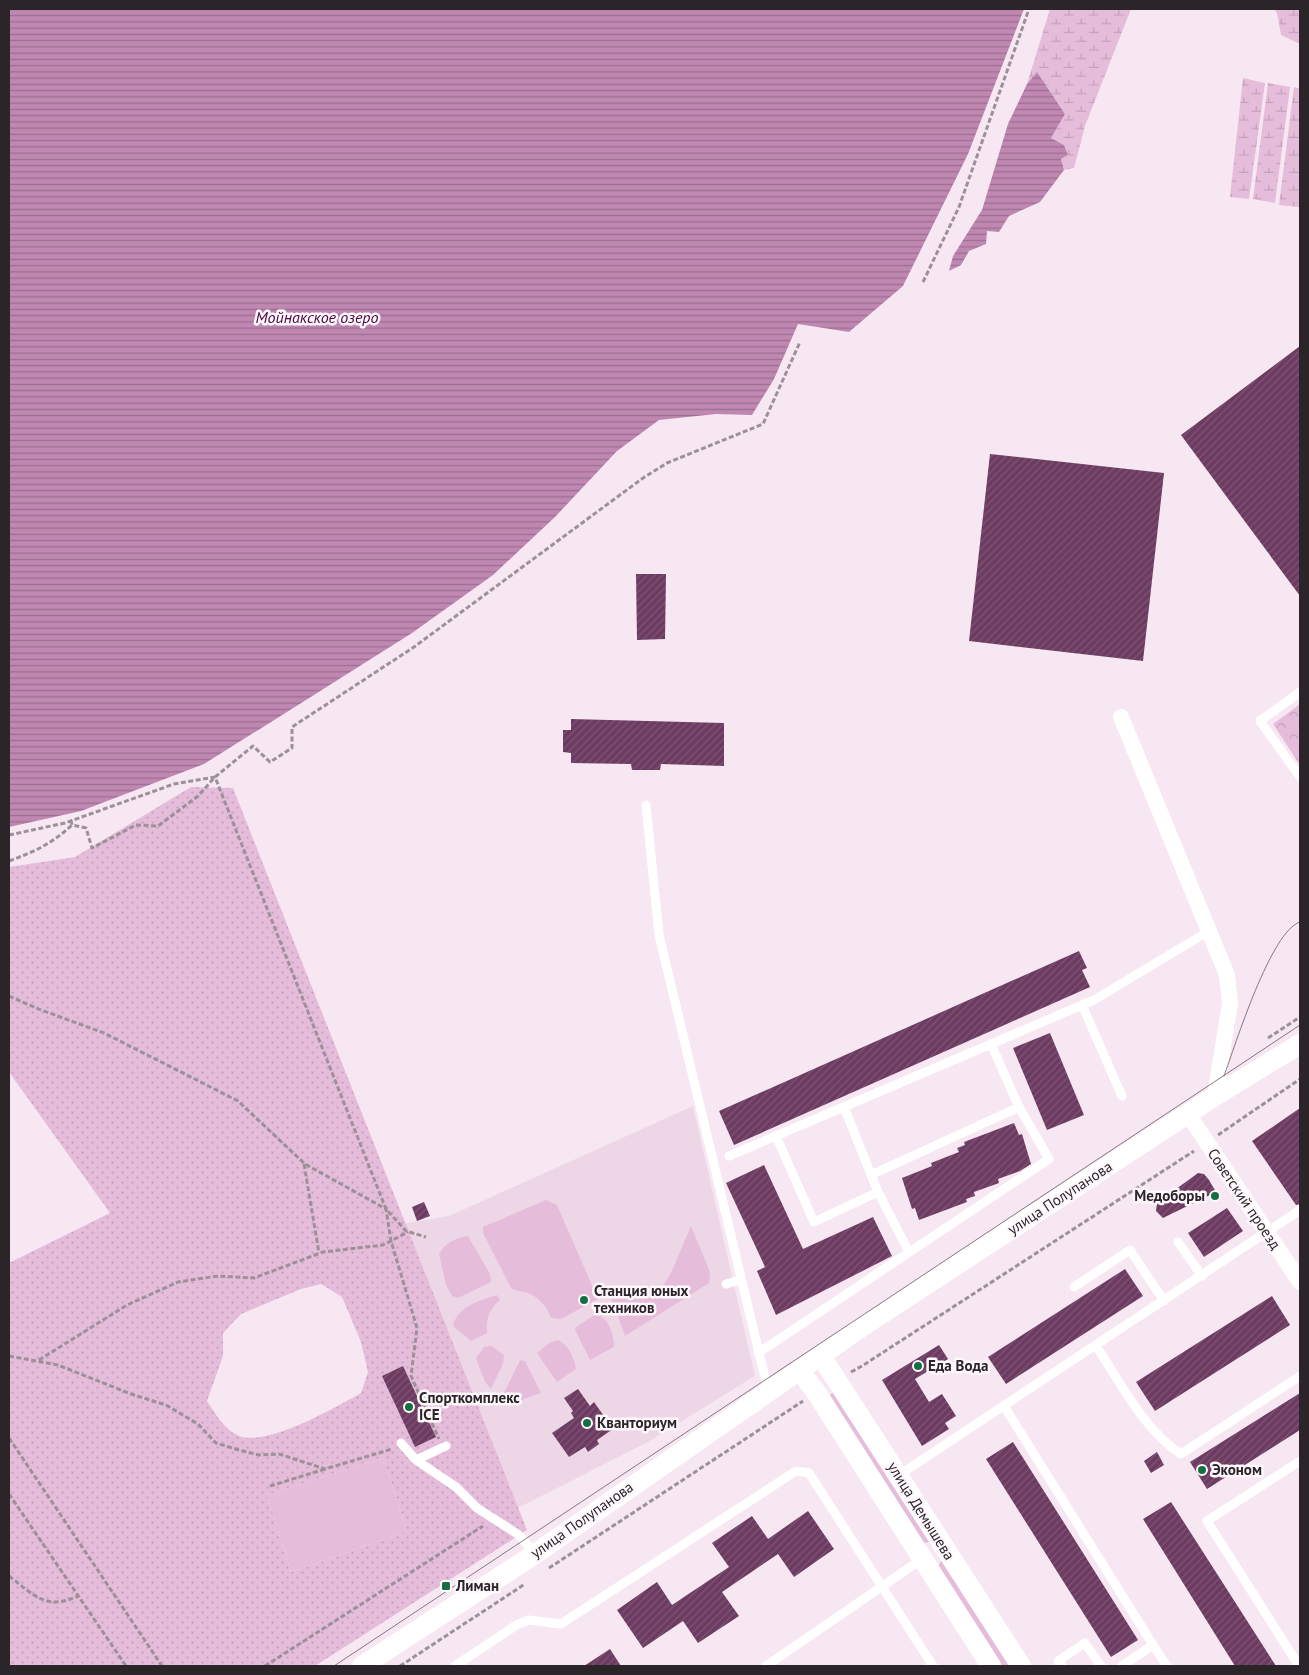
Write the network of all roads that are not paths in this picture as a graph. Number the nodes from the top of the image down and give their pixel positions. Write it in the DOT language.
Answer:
graph roads {
  1 [pos="1300,692"];
  2 [pos="1121,718"];
  3 [pos="1300,777"];
  4 [pos="646,806"];
  5 [pos="1209,931"];
  6 [pos="1082,1005"];
  7 [pos="991,1044"];
  8 [pos="1300,1044"];
  9 [pos="1122,1096"];
  10 [pos="1215,1096"];
  11 [pos="844,1107"];
  12 [pos="1019,1107"];
  13 [pos="1188,1114"];
  14 [pos="776,1136"];
  15 [pos="729,1156"];
  16 [pos="871,1175"];
  17 [pos="878,1192"];
  18 [pos="1300,1210"];
  19 [pos="1267,1233"];
  20 [pos="1178,1242"];
  21 [pos="909,1252"];
  22 [pos="1202,1276"];
  23 [pos="740,1280"];
  24 [pos="1300,1282"];
  25 [pos="726,1284"];
  26 [pos="1074,1287"];
  27 [pos="1164,1302"];
  28 [pos="1096,1346"];
  29 [pos="758,1352"];
  30 [pos="821,1356"];
  31 [pos="799,1370"];
  32 [pos="1300,1376"];
  33 [pos="767,1392"];
  34 [pos="1004,1406"];
  35 [pos="401,1443"];
  36 [pos="444,1446"];
  37 [pos="416,1460"];
  38 [pos="1299,1463"];
  39 [pos="899,1475"];
  40 [pos="944,1546"];
  41 [pos="535,1554"];
  42 [pos="922,1559"];
  43 [pos="881,1587"];
  44 [pos="1153,1645"];
  45 [pos="362,1666"];
  46 [pos="455,1666"];
  47 [pos="766,1666"];
  48 [pos="933,1666"];
  49 [pos="991,1666"];
  50 [pos="1021,1666"];
  51 [pos="1062,1666"];
  52 [pos="1101,1666"];
  53 [pos="1122,1666"];
  54 [pos="1167,1666"];
  55 [pos="1299,1666"];
  1 -- 3 [label="lane"];
  2 -- 5 [label="street"];
  4 -- 23 [label="lane"];
  5 -- 6 [label="lane"];
  5 -- 10 [label="street"];
  6 -- 7 [label="lane"];
  6 -- 9 [label="lane"];
  7 -- 11 [label="lane"];
  7 -- 12 [label="lane"];
  8 -- 10 [label="street, улица Полупанова"];
  10 -- 13 [label="street, улица Полупанова"];
  11 -- 14 [label="lane"];
  11 -- 16 [label="lane"];
  12 -- 16 [label="lane"];
  12 -- 21 [label="lane"];
  13 -- 19 [label="street, Советский проезд"];
  13 -- 30 [label="street, улица Полупанова"];
  14 -- 15 [label="lane"];
  14 -- 17 [label="lane"];
  16 -- 17 [label="lane"];
  17 -- 21 [label="lane"];
  18 -- 19 [label="lane"];
  19 -- 22 [label="lane"];
  19 -- 24 [label="street, Советский проезд"];
  20 -- 22 [label="lane"];
  21 -- 29 [label="lane"];
  22 -- 27 [label="lane"];
  23 -- 25 [label="lane"];
  23 -- 29 [label="lane"];
  26 -- 27 [label="lane"];
  27 -- 28 [label="lane"];
  28 -- 32 [label="lane"];
  28 -- 34 [label="lane"];
  29 -- 33 [label="lane"];
  30 -- 31 [label="street, улица Полупанова"];
  30 -- 39 [label="street, улица Демышева"];
  31 -- 33 [label="street, улица Полупанова"];
  31 -- 42 [label="street, улица Демышева"];
  33 -- 41 [label="street, улица Полупанова"];
  34 -- 39 [label="lane"];
  34 -- 44 [label="lane"];
  35 -- 37 [label="lane"];
  36 -- 37 [label="lane"];
  37 -- 41 [label="lane"];
  38 -- 55 [label="lane"];
  39 -- 40 [label="street, улица Демышева"];
  40 -- 42 [label="street"];
  40 -- 50 [label="street, улица Демышева"];
  41 -- 45 [label="street, улица Полупанова"];
  42 -- 43 [label="lane"];
  42 -- 49 [label="street, улица Демышева"];
  43 -- 46 [label="lane"];
  43 -- 47 [label="lane"];
  43 -- 48 [label="lane"];
  44 -- 53 [label="lane"];
  44 -- 54 [label="lane"];
  51 -- 52 [label="lane"];
}
